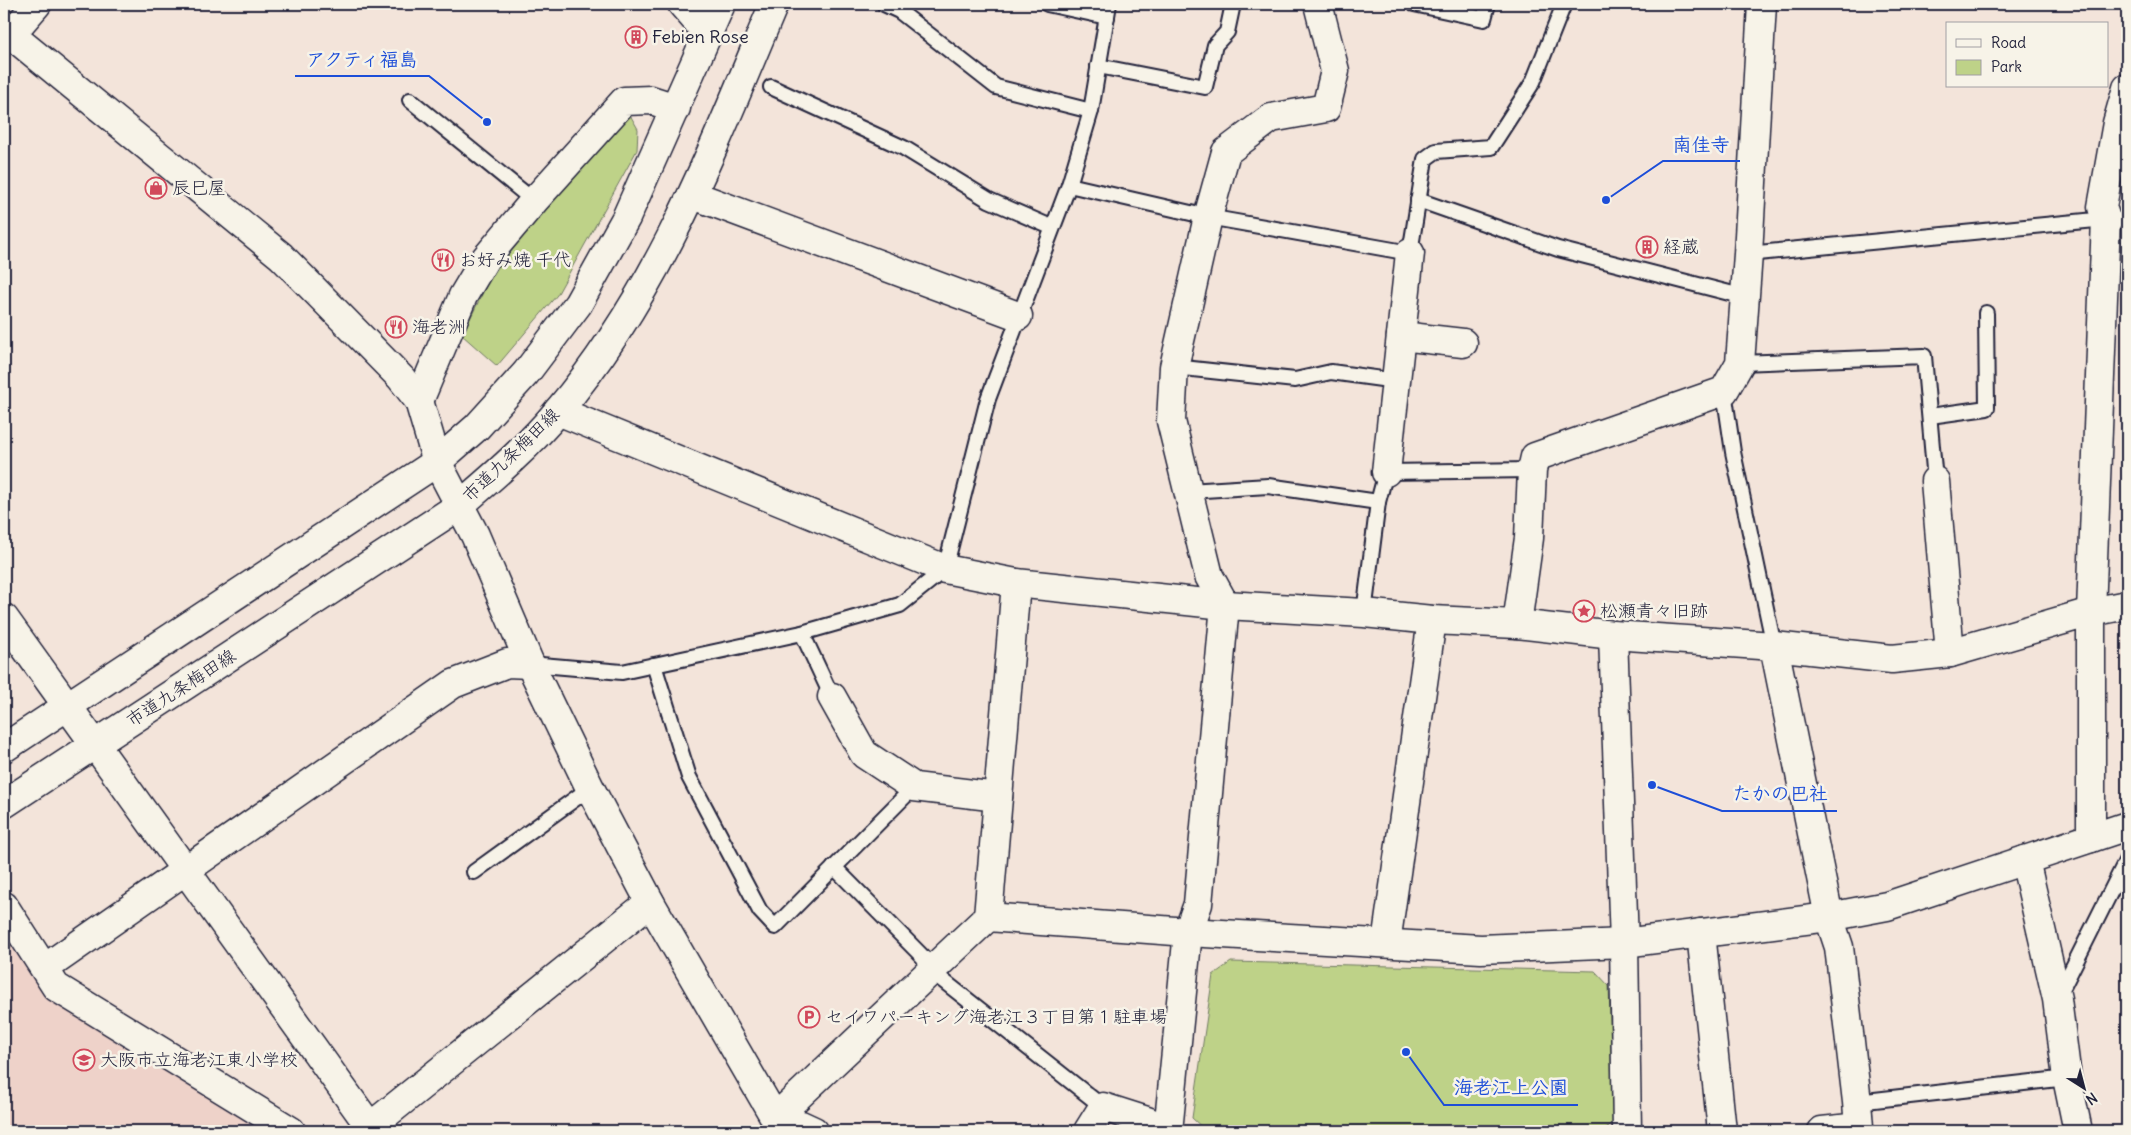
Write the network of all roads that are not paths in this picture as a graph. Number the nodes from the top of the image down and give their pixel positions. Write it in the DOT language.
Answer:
graph roads {
  1 [pos="37,4"];
  2 [pos="682,4"];
  3 [pos="721,4"];
  4 [pos="774,4"];
  5 [pos="884,4"];
  6 [pos="1047,4"];
  7 [pos="1233,4"];
  8 [pos="1318,4"];
  9 [pos="1414,4"];
  10 [pos="1488,4"];
  11 [pos="1564,4"];
  12 [pos="1762,4"];
  13 [pos="1108,10"];
  14 [pos="8,32"];
  15 [pos="708,34"];
  16 [pos="1098,66"];
  17 [pos="771,87"];
  18 [pos="2127,88"];
  19 [pos="410,100"];
  20 [pos="676,108"];
  21 [pos="1091,111"];
  22 [pos="1069,185"];
  23 [pos="693,195"];
  24 [pos="1418,200"];
  25 [pos="534,202"];
  26 [pos="1208,216"];
  27 [pos="2117,220"];
  28 [pos="1051,227"];
  29 [pos="1410,253"];
  30 [pos="1748,254"];
  31 [pos="1745,298"];
  32 [pos="1986,312"];
  33 [pos="1018,316"];
  34 [pos="1401,336"];
  35 [pos="1463,343"];
  36 [pos="1740,362"];
  37 [pos="1174,367"];
  38 [pos="1396,381"];
  39 [pos="1724,391"];
  40 [pos="419,400"];
  41 [pos="558,411"];
  42 [pos="1930,416"];
  43 [pos="437,462"];
  44 [pos="1532,470"];
  45 [pos="1386,472"];
  46 [pos="1935,481"];
  47 [pos="1188,491"];
  48 [pos="1378,502"];
  49 [pos="459,506"];
  50 [pos="945,569"];
  51 [pos="1016,583"];
  52 [pos="1225,605"];
  53 [pos="2127,605"];
  54 [pos="2091,612"];
  55 [pos="1364,613"];
  56 [pos="4,618"];
  57 [pos="1432,620"];
  58 [pos="1517,624"];
  59 [pos="802,633"];
  60 [pos="1613,635"];
  61 [pos="1774,646"];
  62 [pos="1950,653"];
  63 [pos="530,664"];
  64 [pos="654,665"];
  65 [pos="832,697"];
  66 [pos="68,706"];
  67 [pos="94,745"];
  68 [pos="4,748"];
  69 [pos="914,787"];
  70 [pos="590,788"];
  71 [pos="998,797"];
  72 [pos="4,804"];
  73 [pos="2127,826"];
  74 [pos="2092,838"];
  75 [pos="2127,859"];
  76 [pos="2025,860"];
  77 [pos="834,867"];
  78 [pos="184,872"];
  79 [pos="474,872"];
  80 [pos="650,902"];
  81 [pos="4,906"];
  82 [pos="988,917"];
  83 [pos="1829,917"];
  84 [pos="1188,932"];
  85 [pos="1702,933"];
  86 [pos="1386,943"];
  87 [pos="1624,943"];
  88 [pos="45,968"];
  89 [pos="931,971"];
  90 [pos="2057,999"];
  91 [pos="2067,1078"];
  92 [pos="1103,1108"];
  93 [pos="1858,1120"];
  94 [pos="776,1125"];
  95 [pos="371,1129"];
  96 [pos="291,1131"];
  97 [pos="814,1131"];
  98 [pos="1088,1131"];
  99 [pos="1167,1131"];
  100 [pos="1627,1131"];
  101 [pos="1722,1131"];
  102 [pos="1822,1131"];
  103 [pos="2078,1131"];
  1 -- 14 [label="street"];
  2 -- 15 [label="street"];
  3 -- 15 [label="street"];
  4 -- 23 [label="street, 市道九条梅田線"];
  5 -- 21 [label="lane"];
  6 -- 13 [label="lane"];
  7 -- 16 [label="lane"];
  8 -- 26 [label="street"];
  9 -- 10 [label="lane"];
  11 -- 24 [label="lane"];
  12 -- 30 [label="street"];
  13 -- 16 [label="lane"];
  14 -- 40 [label="street"];
  15 -- 20 [label="street"];
  16 -- 21 [label="lane"];
  17 -- 28 [label="lane"];
  18 -- 27 [label="street"];
  19 -- 25 [label="lane"];
  20 -- 25 [label="street"];
  20 -- 43 [label="street"];
  21 -- 22 [label="lane"];
  22 -- 26 [label="lane"];
  22 -- 28 [label="lane"];
  23 -- 33 [label="street"];
  23 -- 41 [label="street, 市道九条梅田線"];
  24 -- 29 [label="lane"];
  24 -- 31 [label="lane"];
  25 -- 40 [label="street"];
  26 -- 29 [label="lane"];
  26 -- 37 [label="street"];
  27 -- 30 [label="lane"];
  27 -- 54 [label="street"];
  28 -- 33 [label="lane"];
  29 -- 34 [label="street"];
  30 -- 31 [label="street"];
  31 -- 36 [label="street"];
  32 -- 42 [label="lane"];
  33 -- 50 [label="lane"];
  34 -- 35 [label="street"];
  34 -- 38 [label="street"];
  36 -- 39 [label="street"];
  36 -- 42 [label="lane"];
  37 -- 38 [label="lane"];
  37 -- 47 [label="street"];
  38 -- 45 [label="street"];
  39 -- 44 [label="street"];
  39 -- 61 [label="lane"];
  40 -- 43 [label="street"];
  41 -- 49 [label="street, 市道九条梅田線"];
  41 -- 50 [label="street"];
  42 -- 46 [label="lane"];
  43 -- 49 [label="street"];
  43 -- 66 [label="street"];
  44 -- 45 [label="lane"];
  44 -- 58 [label="street"];
  45 -- 48 [label="lane"];
  46 -- 62 [label="street"];
  47 -- 48 [label="lane"];
  47 -- 52 [label="street"];
  48 -- 55 [label="lane"];
  49 -- 63 [label="street"];
  49 -- 67 [label="street, 市道九条梅田線"];
  50 -- 51 [label="street"];
  50 -- 59 [label="lane"];
  51 -- 52 [label="street"];
  51 -- 71 [label="street"];
  52 -- 55 [label="street"];
  52 -- 84 [label="street"];
  53 -- 54 [label="street"];
  54 -- 62 [label="street"];
  54 -- 74 [label="street"];
  55 -- 57 [label="street"];
  56 -- 66 [label="street"];
  57 -- 58 [label="street"];
  57 -- 86 [label="street"];
  58 -- 60 [label="street"];
  59 -- 64 [label="lane"];
  59 -- 65 [label="lane"];
  60 -- 61 [label="street"];
  60 -- 87 [label="street"];
  61 -- 62 [label="street"];
  61 -- 83 [label="street"];
  63 -- 64 [label="lane"];
  63 -- 70 [label="street"];
  63 -- 78 [label="street"];
  64 -- 77 [label="lane"];
  65 -- 69 [label="street"];
  66 -- 67 [label="street"];
  66 -- 68 [label="street"];
  67 -- 72 [label="street, 市道九条梅田線"];
  67 -- 78 [label="street"];
  69 -- 71 [label="street"];
  69 -- 77 [label="lane"];
  70 -- 79 [label="lane"];
  70 -- 80 [label="street"];
  71 -- 82 [label="street"];
  73 -- 74 [label="street"];
  74 -- 76 [label="street"];
  75 -- 90 [label="lane"];
  76 -- 83 [label="street"];
  76 -- 90 [label="street"];
  77 -- 89 [label="lane"];
  78 -- 88 [label="street"];
  78 -- 95 [label="street"];
  80 -- 94 [label="street"];
  80 -- 95 [label="street"];
  81 -- 88 [label="street"];
  82 -- 84 [label="street"];
  82 -- 89 [label="street"];
  83 -- 85 [label="street"];
  83 -- 93 [label="street"];
  84 -- 86 [label="street"];
  84 -- 99 [label="street"];
  85 -- 87 [label="street"];
  85 -- 101 [label="street"];
  86 -- 87 [label="street"];
  87 -- 100 [label="street"];
  88 -- 96 [label="street"];
  89 -- 92 [label="lane"];
  89 -- 94 [label="street"];
  90 -- 91 [label="street"];
  91 -- 93 [label="lane"];
  91 -- 103 [label="street"];
  92 -- 98 [label="street"];
  92 -- 99 [label="street"];
  93 -- 102 [label="street"];
  94 -- 97 [label="street"];
}
